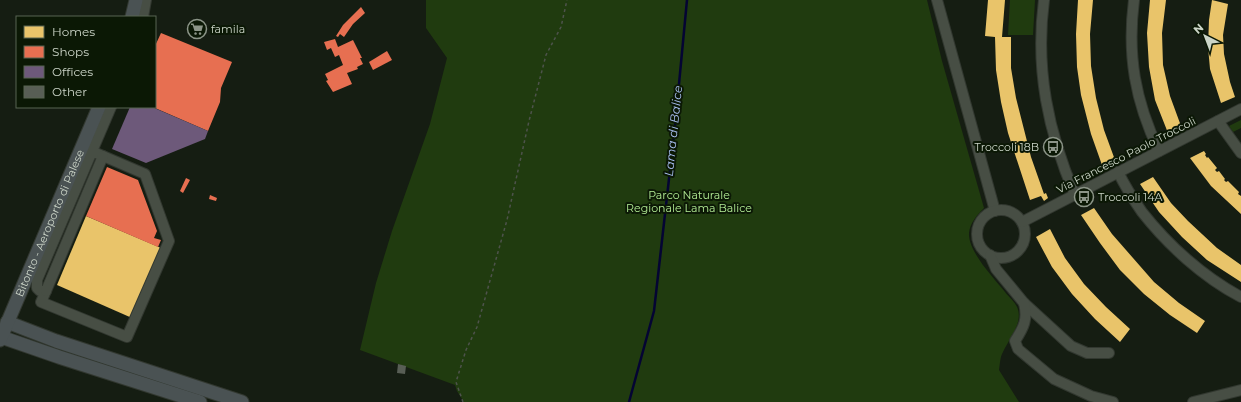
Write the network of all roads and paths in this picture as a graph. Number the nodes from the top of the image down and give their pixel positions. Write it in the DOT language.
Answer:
graph roads {
  1 [pos="136,0"];
  2 [pos="146,0"];
  3 [pos="568,0"];
  4 [pos="937,0"];
  5 [pos="1044,0"];
  6 [pos="1134,0"];
  7 [pos="132,16"];
  8 [pos="143,16"];
  9 [pos="99,108"];
  10 [pos="110,108"];
  11 [pos="1241,109"];
  12 [pos="1218,121"];
  13 [pos="87,150"];
  14 [pos="1159,151"];
  15 [pos="1241,154"];
  16 [pos="103,156"];
  17 [pos="1118,172"];
  18 [pos="1075,195"];
  19 [pos="995,211"];
  20 [pos="1022,222"];
  21 [pos="990,255"];
  22 [pos="46,291"];
  23 [pos="1241,297"];
  24 [pos="1024,303"];
  25 [pos="7,322"];
  26 [pos="1,339"];
  27 [pos="1109,353"];
  28 [pos="1241,390"];
  29 [pos="200,402"];
  30 [pos="242,402"];
  31 [pos="463,402"];
  32 [pos="1113,402"];
  33 [pos="1193,402"];
  1 -- 7 [label="main road"];
  2 -- 8 [label="street"];
  3 -- 31 [label="path"];
  4 -- 19 [label="street"];
  5 -- 18 [label="street"];
  6 -- 14 [label="street"];
  9 -- 13 [label="main road, Bitonto - Aeroporto di Palese"];
  10 -- 13 [label="street"];
  11 -- 12 [label="street, Via Francesco Paolo Troccoli"];
  12 -- 14 [label="street, Via Francesco Paolo Troccoli"];
  12 -- 15 [label="street"];
  13 -- 16 [label="street"];
  13 -- 22 [label="street"];
  13 -- 25 [label="main road, Bitonto - Aeroporto di Palese"];
  14 -- 17 [label="street, Via Francesco Paolo Troccoli"];
  16 -- 22 [label="street"];
  16 -- 22 [label="street"];
  17 -- 18 [label="street, Via Francesco Paolo Troccoli"];
  17 -- 23 [label="street"];
  18 -- 20 [label="street, Via Francesco Paolo Troccoli"];
  19 -- 20 [label="street"];
  19 -- 21 [label="street"];
  20 -- 21 [label="street"];
  21 -- 24 [label="street"];
  24 -- 27 [label="street"];
  24 -- 32 [label="street"];
  25 -- 26 [label="main road, Bitonto - Aeroporto di Palese"];
  25 -- 30 [label="main road"];
  26 -- 29 [label="main road"];
  28 -- 33 [label="street"];
}
